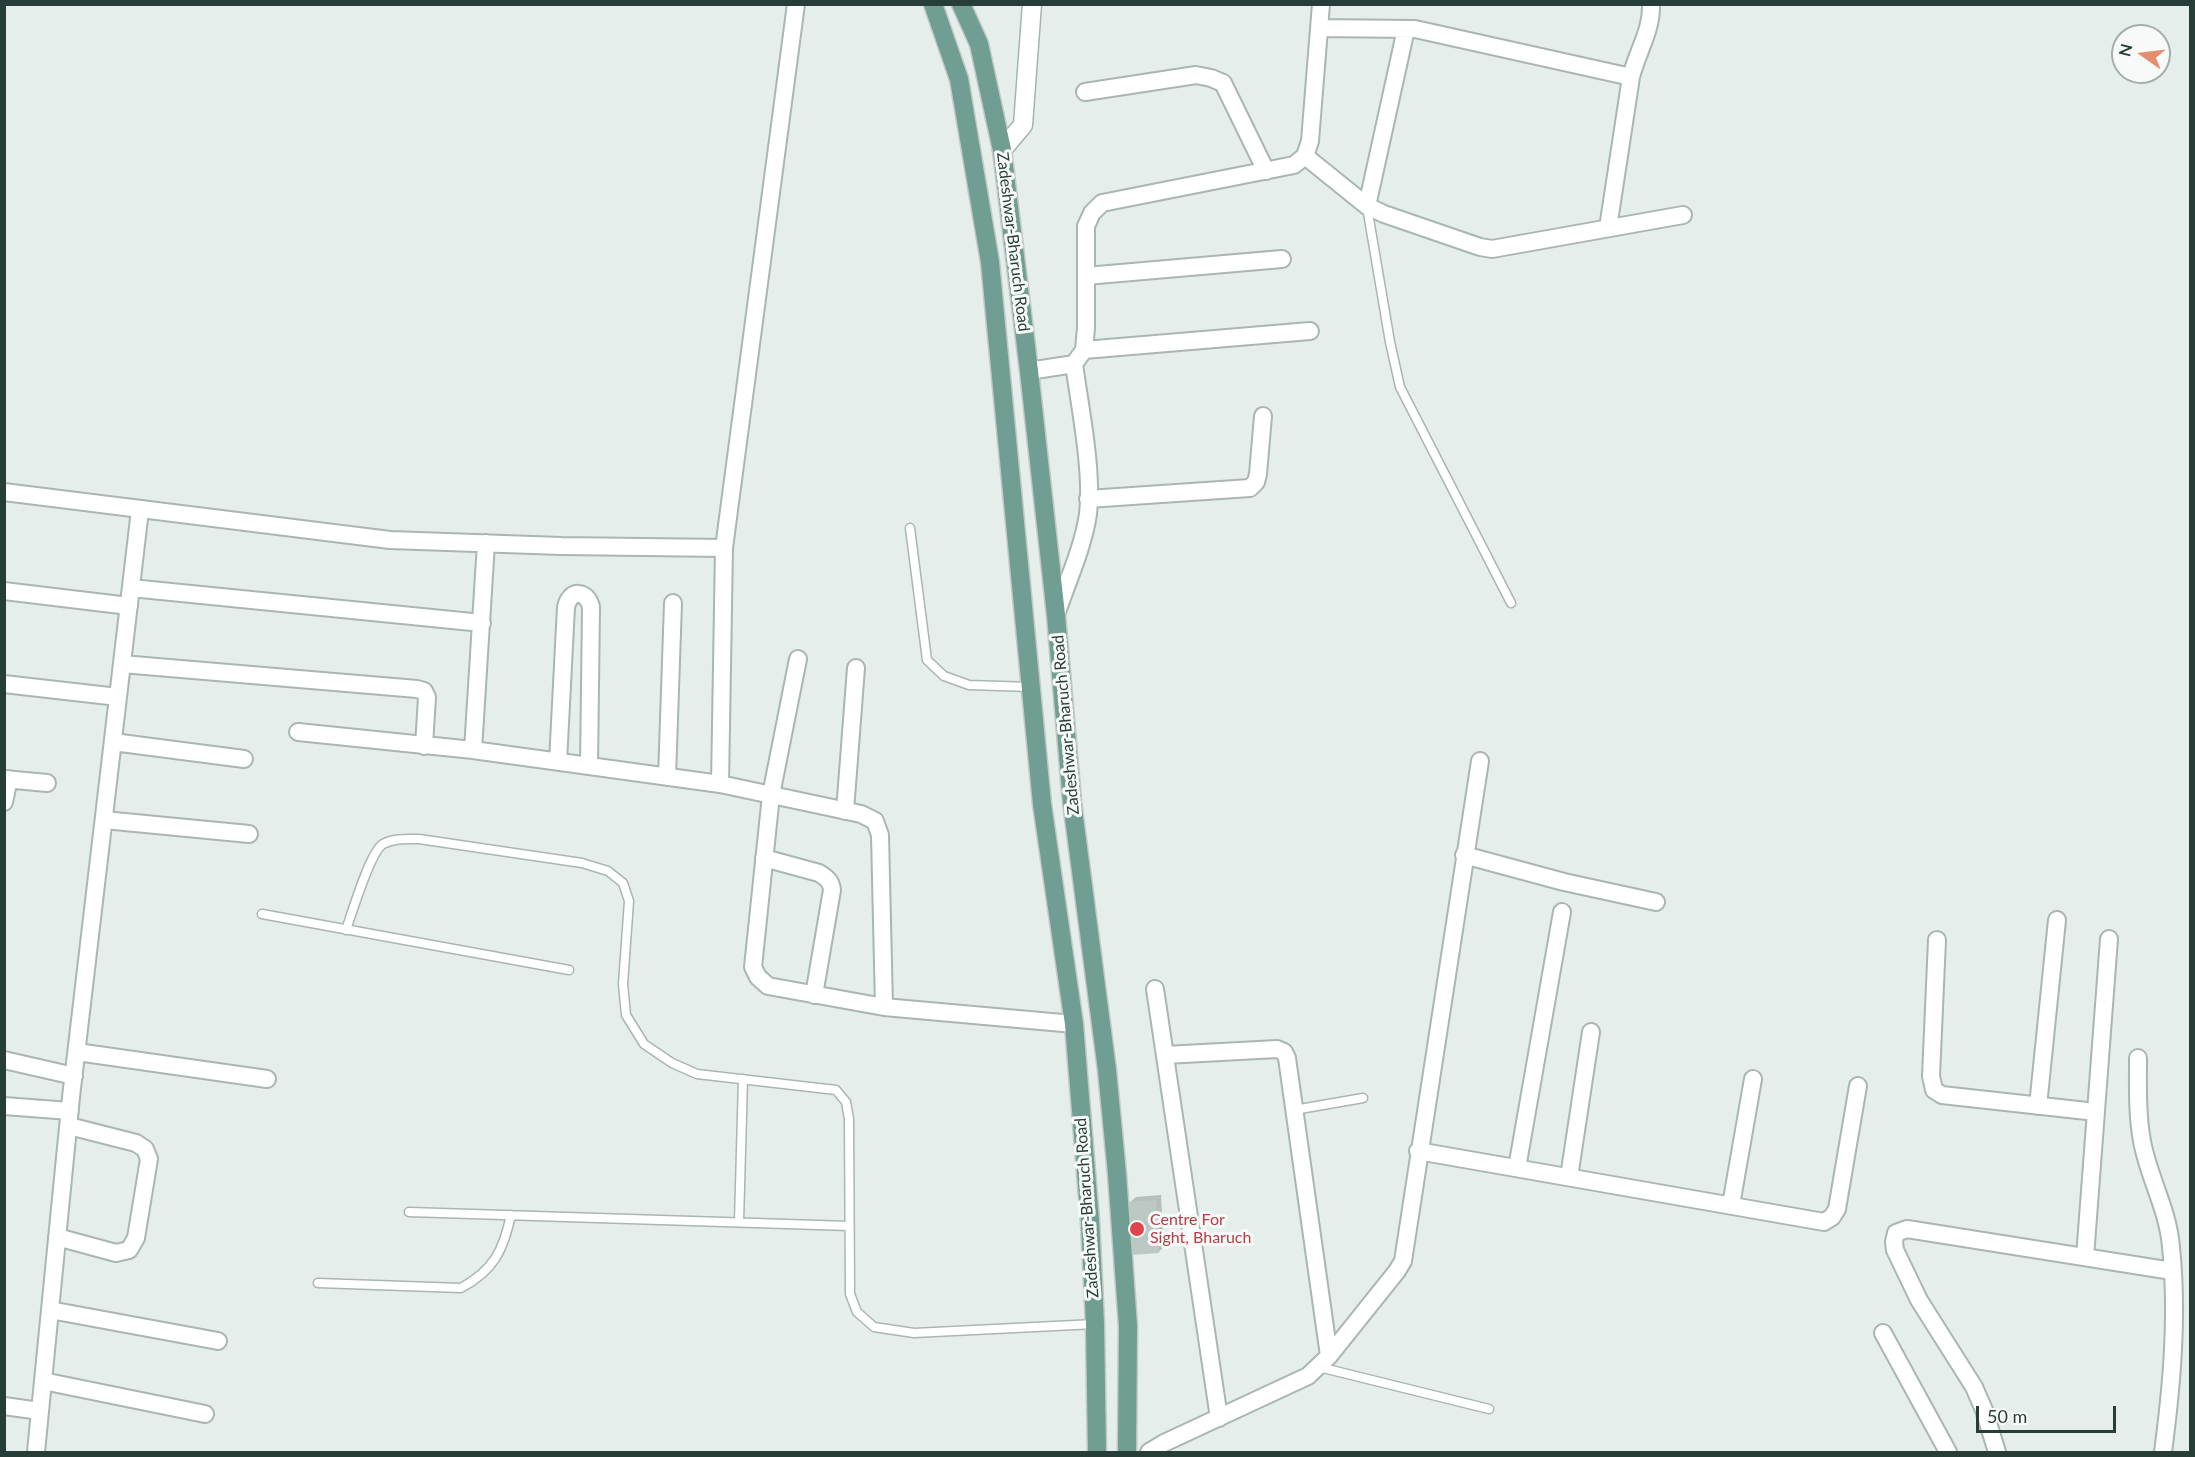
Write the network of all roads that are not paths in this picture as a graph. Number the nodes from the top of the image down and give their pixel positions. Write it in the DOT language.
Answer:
graph roads {
  1 [pos="796,4"];
  2 [pos="933,4"];
  3 [pos="962,4"];
  4 [pos="1032,4"];
  5 [pos="1321,4"];
  6 [pos="1651,4"];
  7 [pos="1319,28"];
  8 [pos="1406,29"];
  9 [pos="1631,77"];
  10 [pos="1085,92"];
  11 [pos="1002,150"];
  12 [pos="1305,156"];
  13 [pos="1266,171"];
  14 [pos="1367,206"];
  15 [pos="1683,215"];
  16 [pos="1608,228"];
  17 [pos="1282,260"];
  18 [pos="1086,276"];
  19 [pos="1310,331"];
  20 [pos="1084,350"];
  21 [pos="1074,364"];
  22 [pos="1029,371"];
  23 [pos="1263,416"];
  24 [pos="4,492"];
  25 [pos="1088,499"];
  26 [pos="140,510"];
  27 [pos="910,528"];
  28 [pos="486,543"];
  29 [pos="724,548"];
  30 [pos="131,588"];
  31 [pos="4,591"];
  32 [pos="673,603"];
  33 [pos="1511,603"];
  34 [pos="129,606"];
  35 [pos="1056,615"];
  36 [pos="482,623"];
  37 [pos="798,659"];
  38 [pos="122,664"];
  39 [pos="856,668"];
  40 [pos="4,684"];
  41 [pos="1032,687"];
  42 [pos="118,697"];
  43 [pos="298,732"];
  44 [pos="113,742"];
  45 [pos="424,746"];
  46 [pos="473,750"];
  47 [pos="244,759"];
  48 [pos="1480,760"];
  49 [pos="558,762"];
  50 [pos="589,766"];
  51 [pos="667,777"];
  52 [pos="7,779"];
  53 [pos="47,783"];
  54 [pos="720,784"];
  55 [pos="771,795"];
  56 [pos="4,802"];
  57 [pos="845,810"];
  58 [pos="104,820"];
  59 [pos="249,834"];
  60 [pos="1464,855"];
  61 [pos="764,858"];
  62 [pos="1656,902"];
  63 [pos="1562,912"];
  64 [pos="262,914"];
  65 [pos="2057,920"];
  66 [pos="346,930"];
  67 [pos="2109,939"];
  68 [pos="1937,940"];
  69 [pos="569,970"];
  70 [pos="1155,989"];
  71 [pos="814,994"];
  72 [pos="884,1007"];
  73 [pos="1074,1024"];
  74 [pos="1591,1032"];
  75 [pos="77,1052"];
  76 [pos="1165,1055"];
  77 [pos="2138,1058"];
  78 [pos="4,1060"];
  79 [pos="74,1076"];
  80 [pos="267,1079"];
  81 [pos="743,1079"];
  82 [pos="1753,1079"];
  83 [pos="1858,1086"];
  84 [pos="1363,1098"];
  85 [pos="4,1106"];
  86 [pos="2038,1106"];
  87 [pos="1294,1110"];
  88 [pos="2096,1112"];
  89 [pos="69,1119"];
  90 [pos="1418,1151"];
  91 [pos="1516,1168"];
  92 [pos="1569,1177"];
  93 [pos="1731,1205"];
  94 [pos="409,1212"];
  95 [pos="511,1215"];
  96 [pos="739,1222"];
  97 [pos="849,1226"];
  98 [pos="57,1237"];
  99 [pos="2085,1257"];
  100 [pos="2172,1271"];
  101 [pos="318,1282"];
  102 [pos="50,1310"];
  103 [pos="1095,1324"];
  104 [pos="1883,1333"];
  105 [pos="218,1341"];
  106 [pos="1324,1361"];
  107 [pos="43,1382"];
  108 [pos="4,1406"];
  109 [pos="1489,1408"];
  110 [pos="40,1411"];
  111 [pos="205,1414"];
  112 [pos="1219,1418"];
  113 [pos="1165,1448"];
  114 [pos="36,1452"];
  115 [pos="1097,1452"];
  116 [pos="1127,1452"];
  117 [pos="1149,1452"];
  118 [pos="1948,1452"];
  119 [pos="1997,1452"];
  120 [pos="2163,1452"];
  1 -- 29 [label="street"];
  2 -- 41 [label="main road, Zadeshwar-Bharuch Road"];
  3 -- 11 [label="main road, Zadeshwar-Bharuch Road"];
  4 -- 11 [label="street"];
  5 -- 7 [label="street"];
  6 -- 9 [label="street"];
  7 -- 8 [label="street"];
  7 -- 12 [label="street"];
  8 -- 9 [label="street"];
  8 -- 14 [label="street"];
  9 -- 16 [label="street"];
  10 -- 13 [label="street"];
  11 -- 22 [label="main road, Zadeshwar-Bharuch Road"];
  12 -- 13 [label="street"];
  12 -- 14 [label="street"];
  13 -- 18 [label="street"];
  14 -- 16 [label="street"];
  14 -- 33 [label="lane"];
  15 -- 16 [label="street"];
  17 -- 18 [label="street"];
  18 -- 20 [label="street"];
  19 -- 20 [label="street"];
  20 -- 21 [label="street"];
  21 -- 22 [label="street"];
  21 -- 25 [label="street"];
  22 -- 35 [label="main road, Zadeshwar-Bharuch Road"];
  23 -- 25 [label="street"];
  24 -- 26 [label="street"];
  25 -- 35 [label="street"];
  26 -- 28 [label="street"];
  26 -- 30 [label="street"];
  27 -- 41 [label="lane"];
  28 -- 29 [label="street"];
  28 -- 36 [label="street"];
  29 -- 54 [label="street"];
  30 -- 34 [label="street"];
  30 -- 36 [label="street"];
  31 -- 34 [label="street"];
  32 -- 51 [label="street"];
  34 -- 38 [label="street"];
  35 -- 116 [label="main road, Zadeshwar-Bharuch Road"];
  36 -- 46 [label="street"];
  37 -- 55 [label="street"];
  38 -- 42 [label="street"];
  38 -- 45 [label="street"];
  39 -- 57 [label="street"];
  40 -- 42 [label="street"];
  41 -- 73 [label="main road, Zadeshwar-Bharuch Road"];
  42 -- 44 [label="street"];
  43 -- 45 [label="street"];
  44 -- 47 [label="street"];
  44 -- 58 [label="street"];
  45 -- 46 [label="street"];
  46 -- 49 [label="street"];
  48 -- 60 [label="street"];
  49 -- 50 [label="street"];
  49 -- 50 [label="street"];
  50 -- 51 [label="street"];
  51 -- 54 [label="street"];
  52 -- 53 [label="street"];
  52 -- 56 [label="street"];
  54 -- 55 [label="street"];
  55 -- 57 [label="street"];
  55 -- 61 [label="street"];
  57 -- 72 [label="street"];
  58 -- 59 [label="street"];
  58 -- 75 [label="street"];
  60 -- 62 [label="street"];
  60 -- 90 [label="street"];
  61 -- 71 [label="street"];
  61 -- 71 [label="street"];
  63 -- 91 [label="street"];
  64 -- 66 [label="lane"];
  65 -- 86 [label="street"];
  66 -- 69 [label="lane"];
  66 -- 81 [label="lane"];
  67 -- 88 [label="street"];
  68 -- 86 [label="street"];
  70 -- 76 [label="street"];
  71 -- 72 [label="street"];
  72 -- 73 [label="street"];
  73 -- 103 [label="main road, Zadeshwar-Bharuch Road"];
  74 -- 92 [label="street"];
  75 -- 79 [label="street"];
  75 -- 80 [label="street"];
  76 -- 87 [label="street"];
  76 -- 112 [label="street"];
  77 -- 100 [label="street"];
  78 -- 79 [label="street"];
  79 -- 89 [label="street"];
  81 -- 96 [label="lane"];
  81 -- 97 [label="lane"];
  82 -- 93 [label="street"];
  83 -- 93 [label="street"];
  84 -- 87 [label="lane"];
  85 -- 89 [label="street"];
  86 -- 88 [label="street"];
  87 -- 106 [label="street"];
  88 -- 99 [label="street"];
  89 -- 98 [label="street"];
  89 -- 98 [label="street"];
  90 -- 91 [label="street"];
  90 -- 106 [label="street"];
  91 -- 92 [label="street"];
  92 -- 93 [label="street"];
  94 -- 95 [label="lane"];
  95 -- 96 [label="lane"];
  95 -- 101 [label="lane"];
  96 -- 97 [label="lane"];
  97 -- 103 [label="lane"];
  98 -- 102 [label="street"];
  99 -- 100 [label="street"];
  99 -- 119 [label="street"];
  100 -- 120 [label="street"];
  102 -- 105 [label="street"];
  102 -- 107 [label="street"];
  103 -- 115 [label="main road, Zadeshwar-Bharuch Road"];
  104 -- 118 [label="street"];
  106 -- 109 [label="lane"];
  106 -- 112 [label="street"];
  107 -- 110 [label="street"];
  107 -- 111 [label="street"];
  108 -- 110 [label="street"];
  110 -- 114 [label="street"];
  112 -- 113 [label="street"];
  113 -- 117 [label="street"];
}
